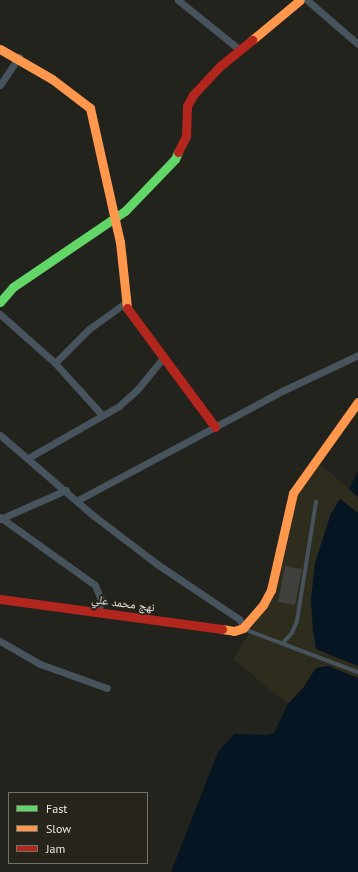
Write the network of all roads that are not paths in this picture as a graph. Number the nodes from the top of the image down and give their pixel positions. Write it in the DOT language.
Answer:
graph roads {
  1 [pos="178,0"];
  2 [pos="300,0"];
  3 [pos="307,0"];
  4 [pos="358,44"];
  5 [pos="0,49"];
  6 [pos="240,50"];
  7 [pos="18,57"];
  8 [pos="0,85"];
  9 [pos="114,220"];
  10 [pos="0,302"];
  11 [pos="125,303"];
  12 [pos="0,314"];
  13 [pos="358,356"];
  14 [pos="163,358"];
  15 [pos="56,363"];
  16 [pos="358,402"];
  17 [pos="102,415"];
  18 [pos="216,427"];
  19 [pos="0,435"];
  20 [pos="28,458"];
  21 [pos="66,490"];
  22 [pos="78,500"];
  23 [pos="316,503"];
  24 [pos="1,518"];
  25 [pos="0,599"];
  26 [pos="98,612"];
  27 [pos="243,627"];
  28 [pos="0,641"];
  29 [pos="283,643"];
  30 [pos="358,672"];
  31 [pos="107,688"];
  1 -- 6 [label="street"];
  2 -- 6 [label="street"];
  3 -- 4 [label="street"];
  5 -- 7 [label="street"];
  6 -- 9 [label="street"];
  7 -- 8 [label="street"];
  7 -- 9 [label="street"];
  9 -- 10 [label="street"];
  9 -- 11 [label="street"];
  11 -- 14 [label="street"];
  11 -- 15 [label="street"];
  12 -- 15 [label="street"];
  13 -- 18 [label="street"];
  14 -- 17 [label="street"];
  14 -- 18 [label="street"];
  15 -- 17 [label="street"];
  16 -- 27 [label="street"];
  17 -- 20 [label="street"];
  18 -- 22 [label="street"];
  19 -- 20 [label="street"];
  20 -- 21 [label="street"];
  21 -- 22 [label="street"];
  21 -- 24 [label="street"];
  22 -- 27 [label="street"];
  23 -- 29 [label="lane"];
  24 -- 26 [label="street"];
  25 -- 26 [label="street, نهج محمد علي"];
  26 -- 27 [label="street, نهج محمد علي"];
  27 -- 29 [label="lane"];
  28 -- 31 [label="street"];
  29 -- 30 [label="lane"];
}
